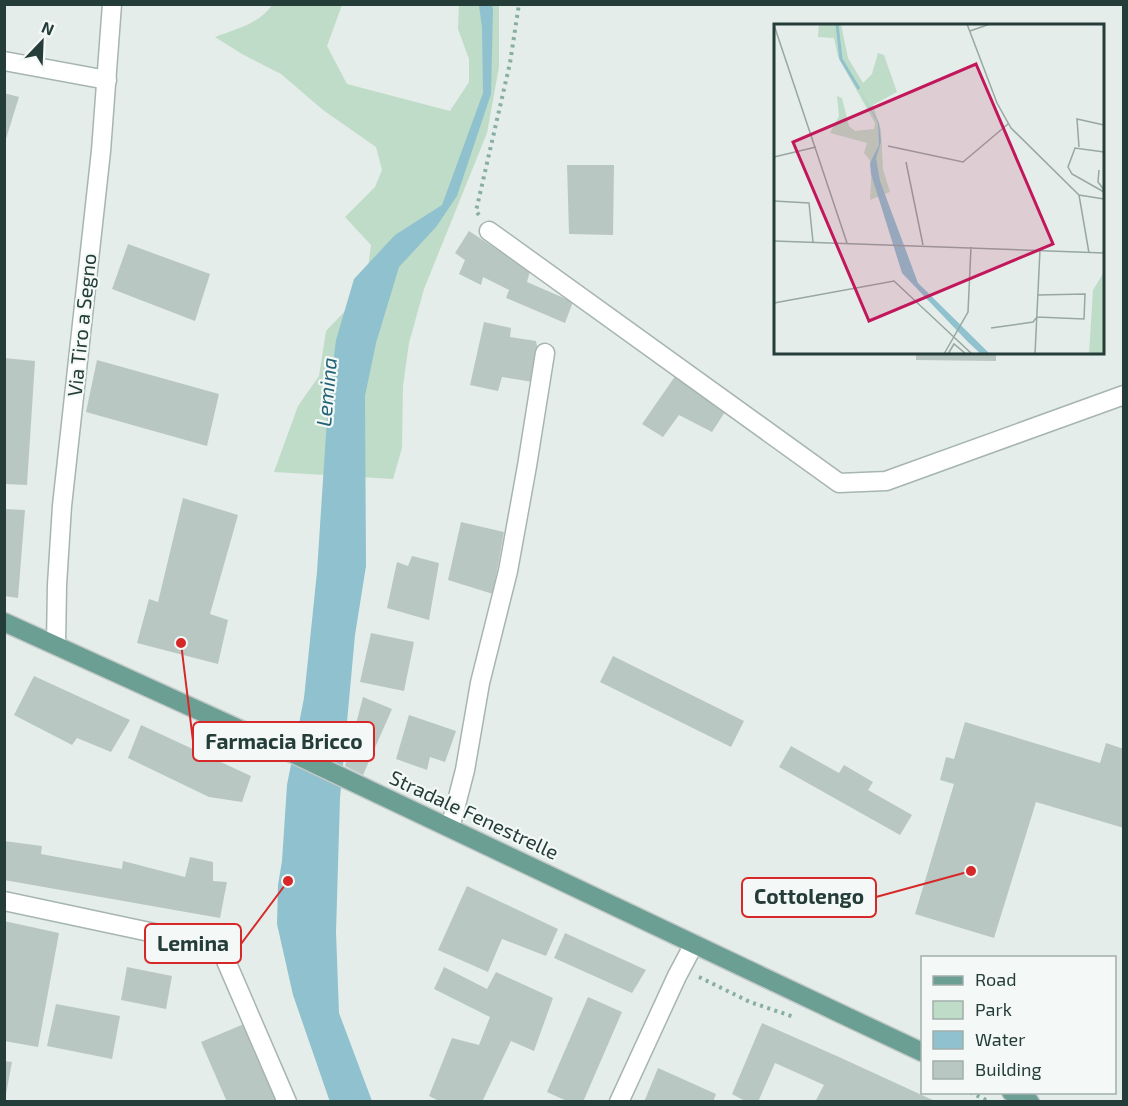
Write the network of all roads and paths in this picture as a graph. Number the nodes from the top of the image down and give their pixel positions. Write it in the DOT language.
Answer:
graph roads {
  1 [pos="112,4"];
  2 [pos="519,4"];
  3 [pos="4,61"];
  4 [pos="106,80"];
  5 [pos="489,231"];
  6 [pos="545,353"];
  7 [pos="1124,395"];
  8 [pos="4,622"];
  9 [pos="56,645"];
  10 [pos="450,828"];
  11 [pos="4,901"];
  12 [pos="694,945"];
  13 [pos="921,1052"];
  14 [pos="974,1094"];
  15 [pos="1015,1094"];
  16 [pos="287,1101"];
  17 [pos="619,1101"];
  18 [pos="990,1101"];
  19 [pos="1030,1101"];
  1 -- 4 [label="street, Via Tiro a Segno"];
  2 -- 5 [label="path"];
  3 -- 4 [label="street"];
  4 -- 9 [label="street, Via Tiro a Segno"];
  5 -- 7 [label="street"];
  6 -- 10 [label="street"];
  8 -- 9 [label="main road, Stradale Fenestrelle"];
  9 -- 10 [label="main road, Stradale Fenestrelle"];
  10 -- 12 [label="main road, Stradale Fenestrelle"];
  11 -- 16 [label="street"];
  12 -- 13 [label="main road, Stradale Fenestrelle"];
  12 -- 17 [label="street"];
  14 -- 18 [label="path"];
  15 -- 19 [label="main road"];
}
